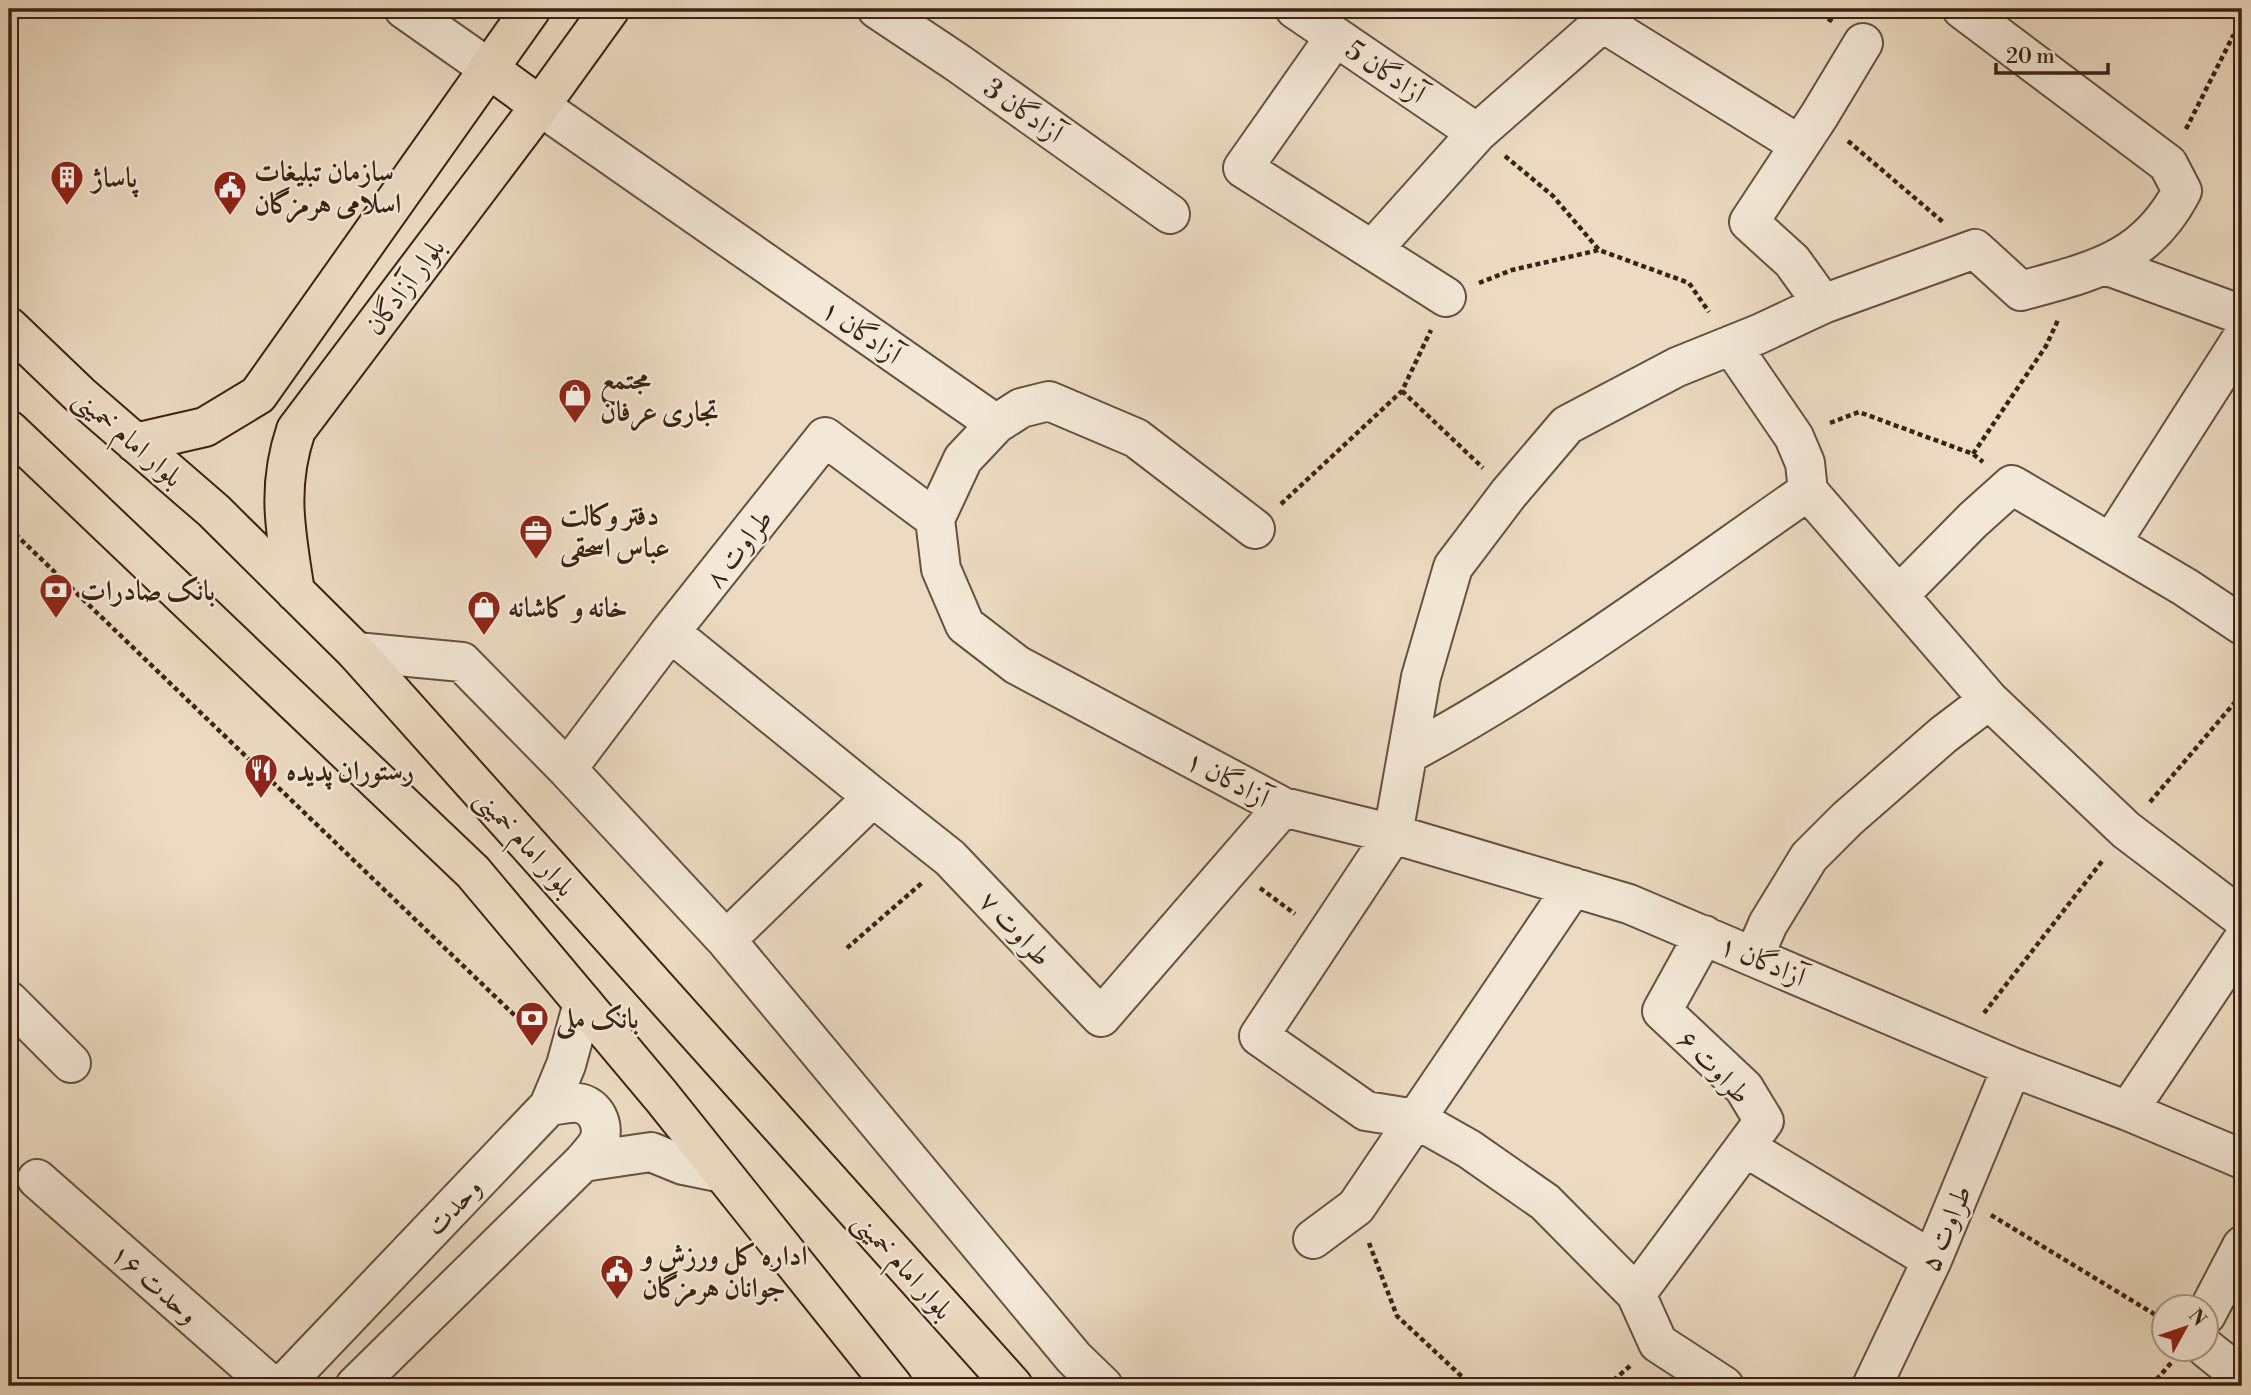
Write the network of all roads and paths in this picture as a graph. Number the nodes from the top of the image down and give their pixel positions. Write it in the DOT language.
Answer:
graph roads {
  1 [pos="404,9"];
  2 [pos="531,9"];
  3 [pos="610,9"];
  4 [pos="877,9"];
  5 [pos="1295,9"];
  6 [pos="1985,15"];
  7 [pos="1611,16"];
  8 [pos="1335,37"];
  9 [pos="2242,40"];
  10 [pos="1863,43"];
  11 [pos="488,68"];
  12 [pos="540,106"];
  13 [pos="1808,130"];
  14 [pos="1477,133"];
  15 [pos="2168,164"];
  16 [pos="1170,214"];
  17 [pos="1373,249"];
  18 [pos="1975,249"];
  19 [pos="1599,250"];
  20 [pos="2093,270"];
  21 [pos="1446,297"];
  22 [pos="1823,304"];
  23 [pos="2242,315"];
  24 [pos="9,327"];
  25 [pos="2242,338"];
  26 [pos="1731,345"];
  27 [pos="1402,391"];
  28 [pos="996,424"];
  29 [pos="9,430"];
  30 [pos="1794,437"];
  31 [pos="135,443"];
  32 [pos="1973,454"];
  33 [pos="2012,485"];
  34 [pos="1808,491"];
  35 [pos="1509,492"];
  36 [pos="935,519"];
  37 [pos="9,528"];
  38 [pos="1255,529"];
  39 [pos="2111,543"];
  40 [pos="295,593"];
  41 [pos="1899,596"];
  42 [pos="2242,625"];
  43 [pos="670,632"];
  44 [pos="356,652"];
  45 [pos="2242,694"];
  46 [pos="1989,700"];
  47 [pos="1408,754"];
  48 [pos="567,769"];
  49 [pos="873,797"];
  50 [pos="1283,807"];
  51 [pos="2126,830"];
  52 [pos="1393,834"];
  53 [pos="950,858"];
  54 [pos="1231,866"];
  55 [pos="1573,887"];
  56 [pos="2242,918"];
  57 [pos="1704,935"];
  58 [pos="1325,937"];
  59 [pos="726,940"];
  60 [pos="2242,941"];
  61 [pos="847,948"];
  62 [pos="1754,956"];
  63 [pos="9,1001"];
  64 [pos="583,1003"];
  65 [pos="1959,1044"];
  66 [pos="71,1063"];
  67 [pos="566,1065"];
  68 [pos="2012,1067"];
  69 [pos="549,1106"];
  70 [pos="2128,1111"];
  71 [pos="1416,1119"];
  72 [pos="1745,1147"];
  73 [pos="2242,1159"];
  74 [pos="583,1162"];
  75 [pos="722,1172"];
  76 [pos="37,1179"];
  77 [pos="1959,1195"];
  78 [pos="1356,1208"];
  79 [pos="1313,1239"];
  80 [pos="2242,1246"];
  81 [pos="1933,1260"];
  82 [pos="1636,1294"];
  83 [pos="2217,1294"];
  84 [pos="2150,1311"];
  85 [pos="2177,1364"];
  86 [pos="2214,1364"];
  87 [pos="1072,1372"];
  88 [pos="2242,1377"];
  89 [pos="272,1386"];
  90 [pos="282,1386"];
  91 [pos="355,1386"];
  92 [pos="893,1386"];
  93 [pos="1013,1386"];
  94 [pos="1103,1386"];
  95 [pos="1472,1386"];
  96 [pos="1724,1386"];
  97 [pos="1872,1386"];
  98 [pos="2151,1386"];
  1 -- 11 [label="street"];
  2 -- 11 [label="main road, بلوار آزادگان"];
  3 -- 12 [label="main road, بلوار آزادگان"];
  4 -- 16 [label="street, آزادگان 3"];
  5 -- 8 [label="street, آزادگان 5"];
  6 -- 15 [label="street"];
  7 -- 13 [label="street"];
  7 -- 14 [label="street"];
  8 -- 14 [label="street, آزادگان 5"];
  8 -- 17 [label="street"];
  9 -- 15 [label="path"];
  10 -- 13 [label="street"];
  11 -- 12 [label="main road"];
  11 -- 31 [label="main road, بلوار آزادگان"];
  12 -- 28 [label="street, آزادگان ۱"];
  12 -- 40 [label="main road, بلوار آزادگان"];
  13 -- 18 [label="path"];
  13 -- 22 [label="street"];
  14 -- 17 [label="street"];
  14 -- 19 [label="path"];
  15 -- 20 [label="street"];
  17 -- 21 [label="street"];
  18 -- 20 [label="street"];
  18 -- 22 [label="street"];
  19 -- 21 [label="path"];
  19 -- 26 [label="path"];
  20 -- 23 [label="street"];
  20 -- 32 [label="path"];
  21 -- 27 [label="path"];
  22 -- 26 [label="street"];
  24 -- 31 [label="main road, بلوار امام خمینی"];
  25 -- 39 [label="street"];
  26 -- 30 [label="street"];
  26 -- 35 [label="street"];
  27 -- 35 [label="path"];
  27 -- 38 [label="path"];
  28 -- 36 [label="street"];
  28 -- 38 [label="street"];
  29 -- 64 [label="main road"];
  30 -- 32 [label="path"];
  30 -- 34 [label="street"];
  31 -- 40 [label="main road, بلوار امام خمینی"];
  32 -- 33 [label="path"];
  33 -- 39 [label="street"];
  33 -- 41 [label="street"];
  34 -- 41 [label="street"];
  34 -- 47 [label="street"];
  35 -- 47 [label="street"];
  36 -- 43 [label="street, طراوت ۸"];
  36 -- 50 [label="street, آزادگان ۱"];
  37 -- 67 [label="path"];
  39 -- 42 [label="street"];
  40 -- 44 [label="main road, بلوار امام خمینی"];
  41 -- 46 [label="street"];
  43 -- 48 [label="street, طراوت ۸"];
  43 -- 49 [label="street, طراوت ۷"];
  44 -- 48 [label="street"];
  44 -- 93 [label="main road, بلوار امام خمینی"];
  45 -- 51 [label="path"];
  46 -- 51 [label="street"];
  46 -- 62 [label="street"];
  47 -- 52 [label="street"];
  48 -- 59 [label="street"];
  49 -- 53 [label="street, طراوت ۷"];
  49 -- 59 [label="street"];
  50 -- 52 [label="street, آزادگان ۱"];
  50 -- 54 [label="street, طراوت ۷"];
  51 -- 56 [label="street"];
  51 -- 65 [label="path"];
  52 -- 55 [label="street, آزادگان ۱"];
  52 -- 58 [label="street"];
  53 -- 54 [label="street, طراوت ۷"];
  53 -- 61 [label="path"];
  54 -- 58 [label="path"];
  55 -- 57 [label="street, آزادگان ۱"];
  55 -- 71 [label="street"];
  57 -- 62 [label="street, آزادگان ۱"];
  57 -- 72 [label="street, طراوت ۶"];
  58 -- 71 [label="street"];
  59 -- 87 [label="street"];
  60 -- 70 [label="street"];
  62 -- 65 [label="street, آزادگان ۱"];
  63 -- 66 [label="street"];
  64 -- 67 [label="street, وحدت"];
  64 -- 75 [label="main road"];
  65 -- 68 [label="street, آزادگان ۱"];
  67 -- 69 [label="street, وحدت"];
  68 -- 70 [label="street, آزادگان ۱"];
  68 -- 77 [label="street, طراوت ۵"];
  69 -- 74 [label="street, وحدت"];
  69 -- 90 [label="street, وحدت"];
  70 -- 73 [label="street, آزادگان ۱"];
  71 -- 78 [label="street"];
  71 -- 82 [label="street"];
  72 -- 81 [label="street"];
  72 -- 82 [label="street, طراوت ۶"];
  74 -- 75 [label="street"];
  74 -- 91 [label="street, وحدت"];
  75 -- 92 [label="main road"];
  76 -- 89 [label="street, وحدت ۱۶"];
  77 -- 81 [label="street, طراوت ۵"];
  77 -- 84 [label="path"];
  78 -- 79 [label="street"];
  78 -- 95 [label="path"];
  80 -- 83 [label="street"];
  81 -- 97 [label="street, طراوت ۵"];
  82 -- 96 [label="street"];
  85 -- 98 [label="path"];
  86 -- 88 [label="street"];
  87 -- 94 [label="street"];
}
